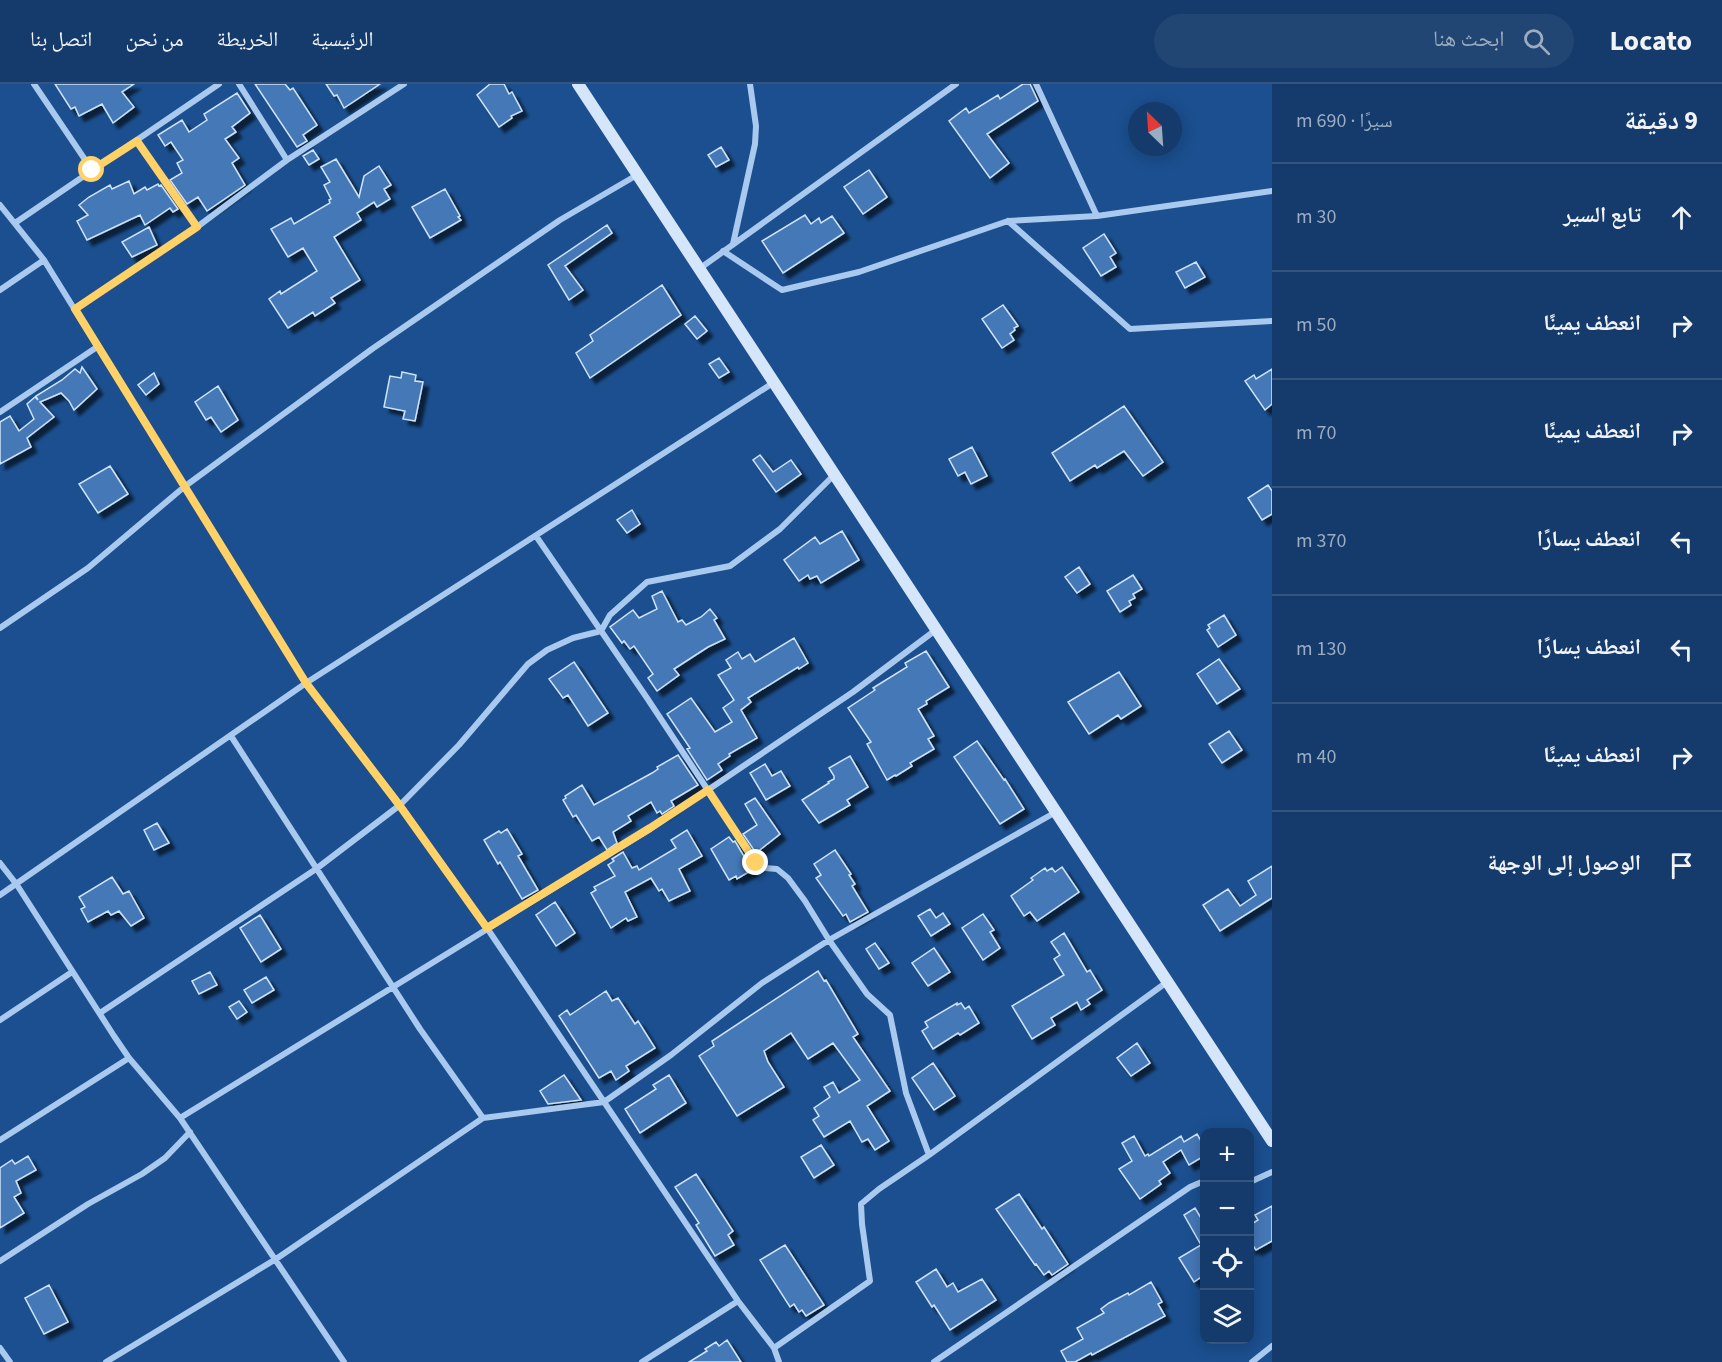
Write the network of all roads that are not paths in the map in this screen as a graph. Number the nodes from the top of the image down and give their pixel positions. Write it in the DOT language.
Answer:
graph roads {
  1 [pos="34,84"];
  2 [pos="219,84"];
  3 [pos="239,84"];
  4 [pos="404,84"];
  5 [pos="578,84"];
  6 [pos="750,84"];
  7 [pos="956,84"];
  8 [pos="1036,84"];
  9 [pos="137,141"];
  10 [pos="287,160"];
  11 [pos="92,170"];
  12 [pos="637,174"];
  13 [pos="1272,192"];
  14 [pos="0,205"];
  15 [pos="1097,216"];
  16 [pos="1008,221"];
  17 [pos="15,223"];
  18 [pos="197,227"];
  19 [pos="733,244"];
  20 [pos="723,251"];
  21 [pos="44,260"];
  22 [pos="699,269"];
  23 [pos="0,290"];
  24 [pos="75,309"];
  25 [pos="1272,321"];
  26 [pos="97,347"];
  27 [pos="773,383"];
  28 [pos="0,412"];
  29 [pos="835,474"];
  30 [pos="184,487"];
  31 [pos="536,536"];
  32 [pos="0,628"];
  33 [pos="937,629"];
  34 [pos="602,631"];
  35 [pos="306,683"];
  36 [pos="231,736"];
  37 [pos="708,790"];
  38 [pos="400,806"];
  39 [pos="1057,811"];
  40 [pos="0,863"];
  41 [pos="315,869"];
  42 [pos="17,885"];
  43 [pos="0,896"];
  44 [pos="487,928"];
  45 [pos="829,940"];
  46 [pos="72,972"];
  47 [pos="1168,981"];
  48 [pos="392,986"];
  49 [pos="100,1013"];
  50 [pos="0,1020"];
  51 [pos="129,1058"];
  52 [pos="604,1102"];
  53 [pos="180,1118"];
  54 [pos="483,1118"];
  55 [pos="190,1132"];
  56 [pos="0,1140"];
  57 [pos="1272,1141"];
  58 [pos="929,1155"];
  59 [pos="1272,1172"];
  60 [pos="1254,1180"];
  61 [pos="1202,1182"];
  62 [pos="276,1259"];
  63 [pos="0,1261"];
  64 [pos="738,1301"];
  65 [pos="1272,1346"];
  66 [pos="0,1348"];
  67 [pos="774,1348"];
  68 [pos="10,1362"];
  69 [pos="106,1362"];
  70 [pos="344,1362"];
  71 [pos="642,1362"];
  72 [pos="779,1362"];
  73 [pos="934,1362"];
  74 [pos="1252,1362"];
  1 -- 11 [label="street"];
  2 -- 9 [label="street"];
  3 -- 10 [label="street"];
  4 -- 10 [label="street"];
  5 -- 12 [label="street"];
  6 -- 19 [label="street"];
  7 -- 19 [label="street"];
  8 -- 15 [label="street"];
  9 -- 11 [label="street"];
  9 -- 18 [label="street"];
  10 -- 18 [label="street"];
  11 -- 17 [label="street"];
  12 -- 22 [label="street"];
  12 -- 30 [label="street"];
  13 -- 15 [label="street"];
  14 -- 17 [label="street"];
  15 -- 16 [label="street"];
  16 -- 20 [label="street"];
  16 -- 25 [label="street"];
  17 -- 21 [label="street"];
  18 -- 24 [label="street"];
  19 -- 20 [label="street"];
  20 -- 22 [label="street"];
  21 -- 23 [label="street"];
  21 -- 24 [label="street"];
  22 -- 27 [label="street"];
  24 -- 26 [label="street"];
  26 -- 28 [label="street"];
  26 -- 30 [label="street"];
  27 -- 29 [label="street"];
  27 -- 31 [label="street"];
  29 -- 33 [label="street"];
  29 -- 34 [label="street"];
  30 -- 32 [label="street"];
  30 -- 35 [label="street"];
  31 -- 34 [label="street"];
  31 -- 35 [label="street"];
  33 -- 37 [label="street"];
  33 -- 39 [label="street"];
  34 -- 37 [label="street"];
  34 -- 38 [label="street"];
  35 -- 36 [label="street"];
  35 -- 38 [label="street"];
  36 -- 41 [label="street"];
  36 -- 42 [label="street"];
  37 -- 44 [label="street"];
  37 -- 45 [label="street"];
  38 -- 41 [label="street"];
  38 -- 44 [label="street"];
  39 -- 45 [label="street"];
  39 -- 47 [label="street"];
  40 -- 42 [label="street"];
  41 -- 48 [label="street"];
  41 -- 49 [label="street"];
  42 -- 43 [label="street"];
  42 -- 46 [label="street"];
  44 -- 48 [label="street"];
  44 -- 52 [label="street"];
  45 -- 52 [label="street"];
  45 -- 58 [label="street"];
  46 -- 49 [label="street"];
  46 -- 50 [label="street"];
  47 -- 57 [label="street"];
  47 -- 58 [label="street"];
  48 -- 53 [label="street"];
  48 -- 54 [label="street"];
  49 -- 51 [label="street"];
  51 -- 53 [label="street"];
  51 -- 56 [label="street"];
  52 -- 54 [label="street"];
  52 -- 64 [label="street"];
  53 -- 55 [label="street"];
  54 -- 62 [label="street"];
  55 -- 62 [label="street"];
  55 -- 63 [label="street"];
  58 -- 67 [label="street"];
  59 -- 60 [label="street"];
  61 -- 73 [label="street"];
  62 -- 69 [label="street"];
  62 -- 70 [label="street"];
  64 -- 67 [label="street"];
  64 -- 71 [label="street"];
  65 -- 74 [label="street"];
  66 -- 68 [label="street"];
  67 -- 72 [label="street"];
}
